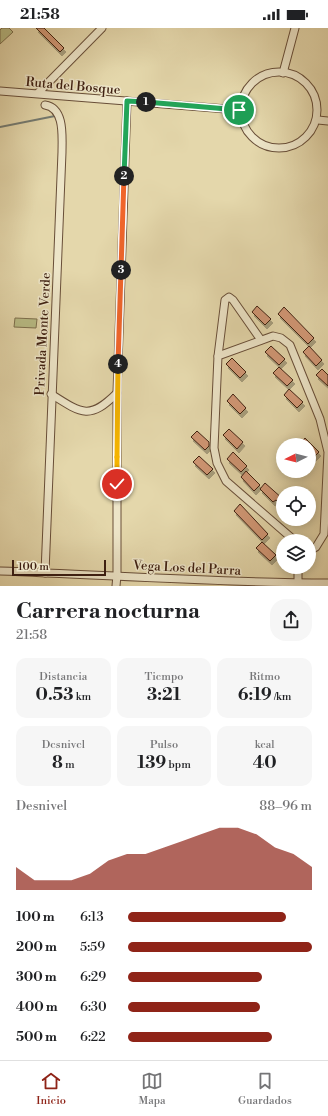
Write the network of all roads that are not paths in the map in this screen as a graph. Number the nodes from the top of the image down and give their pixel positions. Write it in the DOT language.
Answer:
graph roads {
  1 [pos="102,28"];
  2 [pos="295,28"];
  3 [pos="283,73"];
  4 [pos="0,91"];
  5 [pos="38,94"];
  6 [pos="127,101"];
  7 [pos="45,105"];
  8 [pos="239,110"];
  9 [pos="318,120"];
  10 [pos="328,121"];
  11 [pos="261,340"];
  12 [pos="218,356"];
  13 [pos="117,392"];
  14 [pos="51,394"];
  15 [pos="288,534"];
  16 [pos="316,548"];
  17 [pos="0,571"];
  18 [pos="45,573"];
  19 [pos="298,574"];
  20 [pos="117,575"];
  21 [pos="298,583"];
  22 [pos="328,583"];
  23 [pos="312,585"];
  24 [pos="116,586"];
  1 -- 5 [label="street"];
  2 -- 3 [label="street"];
  3 -- 8 [label="street"];
  3 -- 9 [label="street"];
  4 -- 5 [label="street, Ruta del Bosque"];
  5 -- 6 [label="street, Ruta del Bosque"];
  6 -- 8 [label="street, Ruta del Bosque"];
  6 -- 13 [label="street"];
  7 -- 14 [label="street, Privada Monte Verde"];
  8 -- 9 [label="street"];
  9 -- 10 [label="street"];
  11 -- 12 [label="street"];
  11 -- 12 [label="street"];
  11 -- 16 [label="street"];
  12 -- 15 [label="street"];
  13 -- 14 [label="street"];
  13 -- 20 [label="street"];
  14 -- 18 [label="street, Privada Monte Verde"];
  17 -- 18 [label="street, Vega Los del Parra"];
  18 -- 20 [label="street, Vega Los del Parra"];
  19 -- 21 [label="street"];
  20 -- 21 [label="street, Vega Los del Parra"];
  20 -- 24 [label="street"];
  21 -- 23 [label="street, Vega Los del Parra"];
  22 -- 23 [label="street, Vega Los del Parra"];
}
